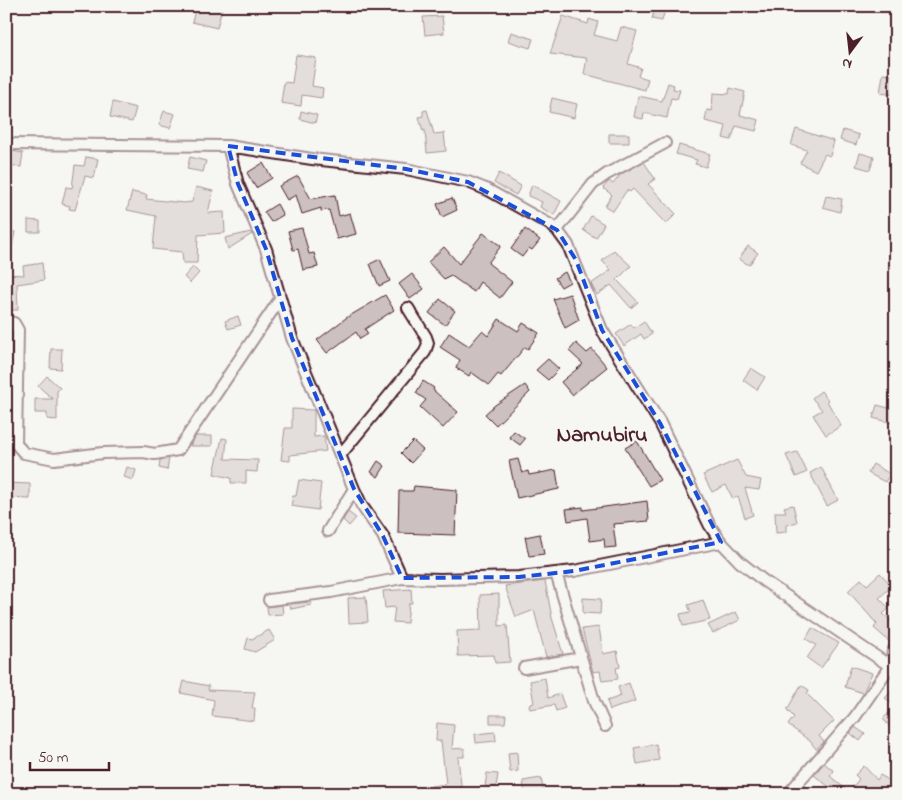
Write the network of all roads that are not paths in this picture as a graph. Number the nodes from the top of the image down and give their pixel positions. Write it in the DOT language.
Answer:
graph roads {
  1 [pos="665,143"];
  2 [pos="6,144"];
  3 [pos="228,146"];
  4 [pos="558,230"];
  5 [pos="280,299"];
  6 [pos="408,308"];
  7 [pos="6,321"];
  8 [pos="341,454"];
  9 [pos="354,489"];
  10 [pos="328,531"];
  11 [pos="721,542"];
  12 [pos="556,573"];
  13 [pos="402,578"];
  14 [pos="269,600"];
  15 [pos="896,647"];
  16 [pos="581,658"];
  17 [pos="524,668"];
  18 [pos="893,668"];
  19 [pos="605,726"];
  20 [pos="788,794"];
  1 -- 4 [label="street"];
  2 -- 3 [label="street"];
  3 -- 4 [label="street"];
  3 -- 5 [label="street"];
  4 -- 11 [label="street"];
  5 -- 7 [label="street"];
  5 -- 8 [label="street"];
  6 -- 8 [label="street"];
  8 -- 9 [label="street"];
  9 -- 10 [label="street"];
  9 -- 13 [label="street"];
  11 -- 12 [label="street"];
  11 -- 18 [label="street"];
  12 -- 13 [label="street"];
  12 -- 16 [label="street"];
  13 -- 14 [label="street"];
  15 -- 18 [label="street"];
  16 -- 17 [label="street"];
  16 -- 19 [label="street"];
  18 -- 20 [label="street"];
}
